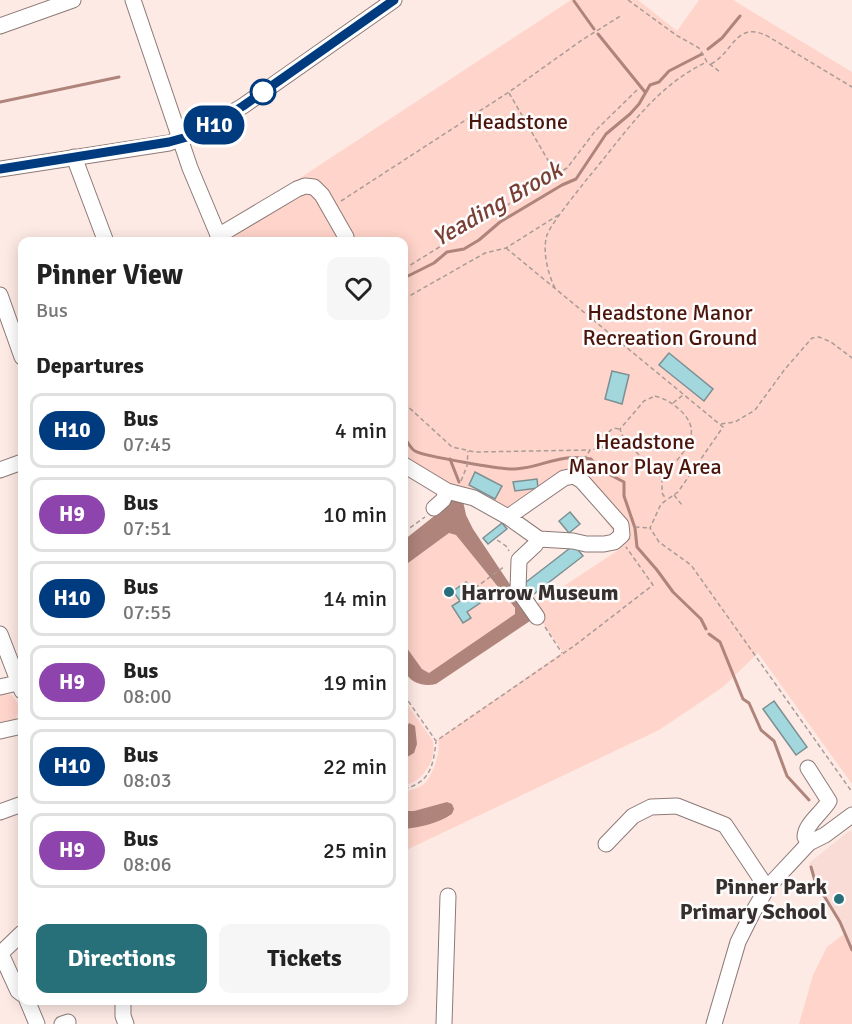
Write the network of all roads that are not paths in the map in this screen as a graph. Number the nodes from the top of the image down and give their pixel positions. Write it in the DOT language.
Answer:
graph roads {
  1 [pos="73,0"];
  2 [pos="133,0"];
  3 [pos="394,0"];
  4 [pos="0,26"];
  5 [pos="181,139"];
  6 [pos="74,157"];
  7 [pos="0,169"];
  8 [pos="104,237"];
  9 [pos="218,237"];
  10 [pos="222,237"];
  11 [pos="346,237"];
  12 [pos="0,295"];
  13 [pos="18,346"];
  14 [pos="18,464"];
  15 [pos="408,467"];
  16 [pos="0,471"];
  17 [pos="451,492"];
  18 [pos="434,508"];
  19 [pos="508,517"];
  20 [pos="539,539"];
  21 [pos="537,617"];
  22 [pos="0,634"];
  23 [pos="18,678"];
  24 [pos="18,685"];
  25 [pos="0,687"];
  26 [pos="18,727"];
  27 [pos="0,730"];
  28 [pos="808,768"];
  29 [pos="18,805"];
  30 [pos="0,812"];
  31 [pos="851,816"];
  32 [pos="809,843"];
  33 [pos="606,844"];
  34 [pos="767,888"];
  35 [pos="448,896"];
  36 [pos="18,936"];
  37 [pos="2,949"];
  38 [pos="18,991"];
  39 [pos="29,1005"];
  40 [pos="123,1005"];
  41 [pos="37,1024"];
  42 [pos="126,1024"];
  43 [pos="444,1024"];
  44 [pos="714,1024"];
  1 -- 4 [label="street"];
  2 -- 5 [label="street"];
  3 -- 5 [label="street"];
  5 -- 6 [label="street"];
  5 -- 9 [label="street"];
  6 -- 7 [label="street"];
  6 -- 8 [label="street"];
  10 -- 11 [label="street"];
  12 -- 13 [label="street"];
  14 -- 16 [label="street"];
  15 -- 17 [label="street"];
  17 -- 18 [label="street"];
  17 -- 19 [label="street"];
  19 -- 20 [label="street"];
  19 -- 20 [label="street"];
  20 -- 21 [label="street"];
  22 -- 23 [label="street"];
  24 -- 25 [label="street"];
  26 -- 27 [label="street"];
  28 -- 32 [label="street"];
  29 -- 30 [label="street"];
  31 -- 32 [label="street"];
  32 -- 34 [label="street"];
  33 -- 34 [label="street"];
  34 -- 44 [label="street"];
  35 -- 43 [label="street"];
  36 -- 37 [label="street"];
  37 -- 38 [label="street"];
  39 -- 41 [label="street"];
  40 -- 42 [label="street"];
}
